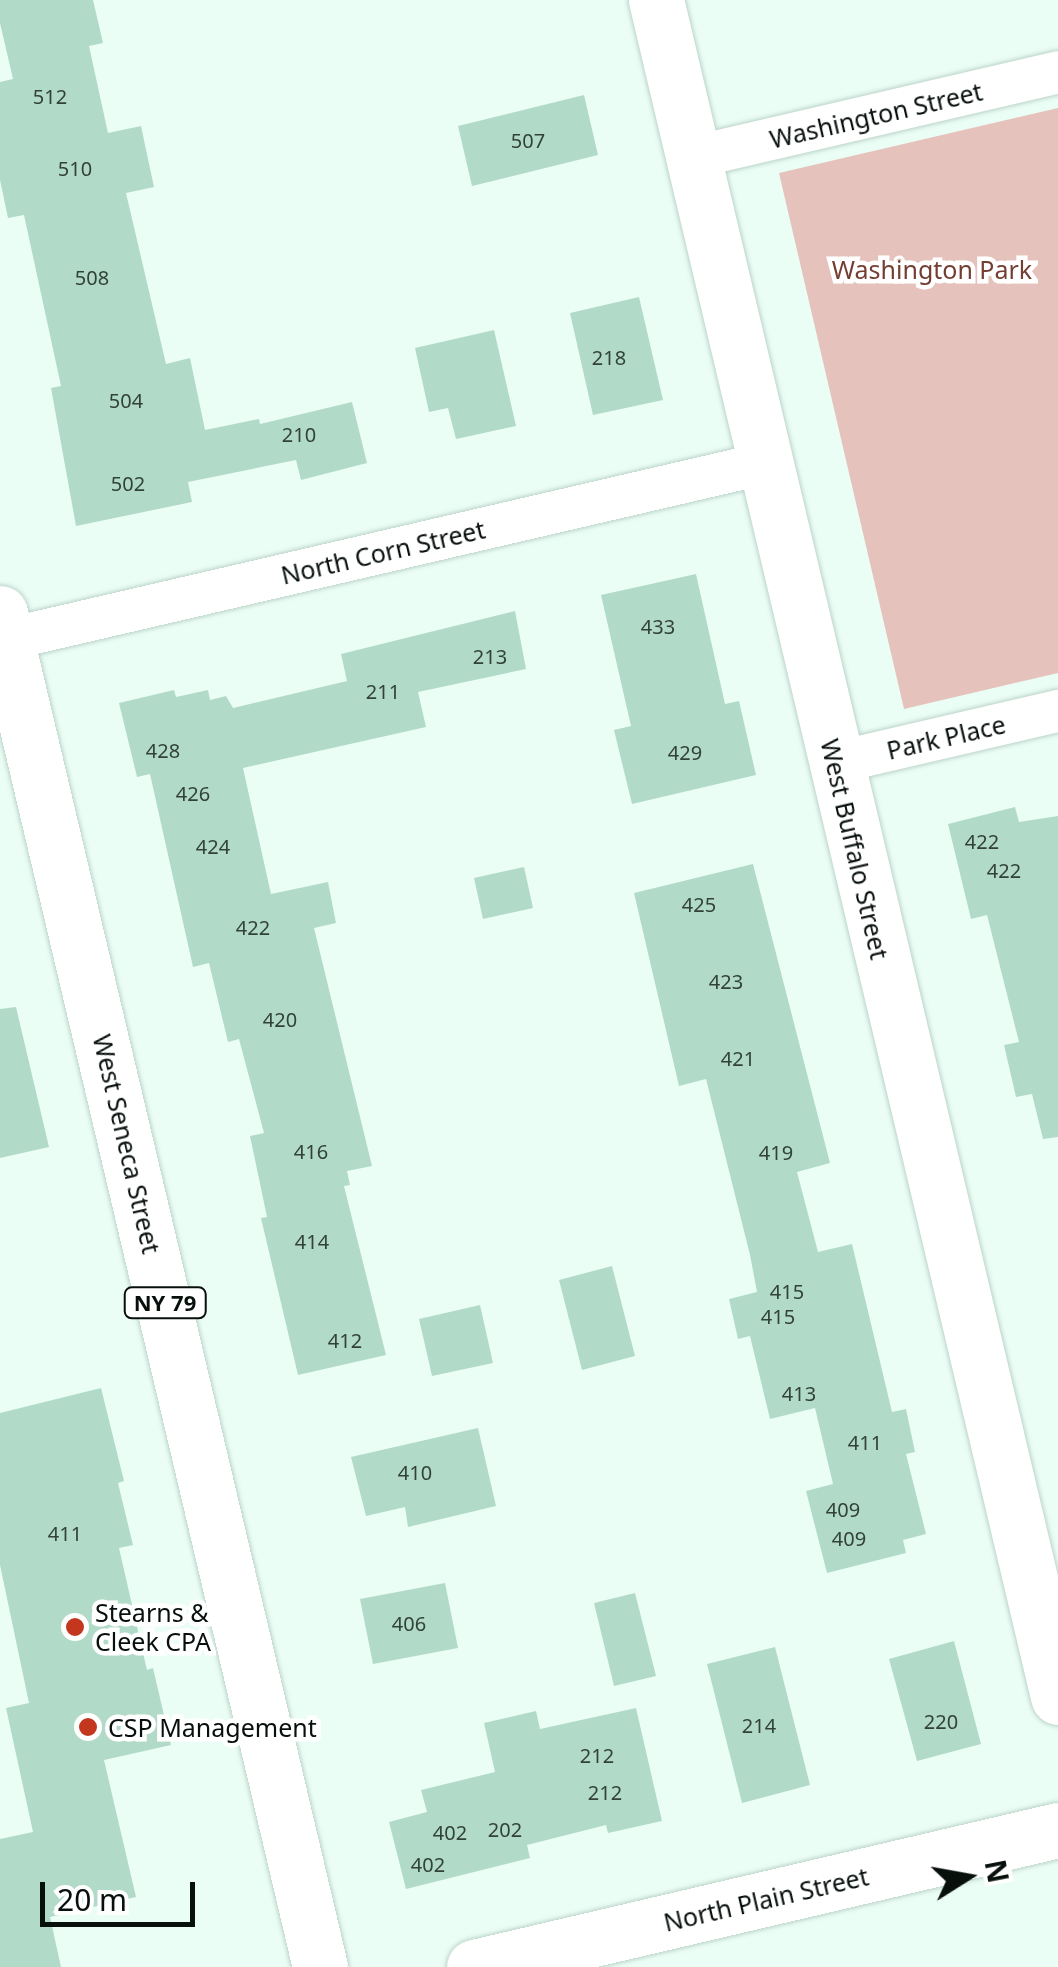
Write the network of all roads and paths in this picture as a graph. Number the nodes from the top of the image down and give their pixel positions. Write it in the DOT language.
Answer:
graph roads {
  1 [pos="656,0"];
  2 [pos="1058,72"];
  3 [pos="694,157"];
  4 [pos="766,463"];
  5 [pos="2,631"];
  6 [pos="1058,710"];
  7 [pos="834,763"];
  8 [pos="1058,1698"];
  9 [pos="1058,1830"];
  10 [pos="320,1967"];
  11 [pos="474,1967"];
  1 -- 3 [label="main road, West Buffalo Street"];
  2 -- 3 [label="street, Washington Street"];
  3 -- 4 [label="main road, West Buffalo Street"];
  4 -- 5 [label="street, North Corn Street"];
  4 -- 7 [label="main road, West Buffalo Street"];
  5 -- 10 [label="main road, West Seneca Street / NY 79"];
  6 -- 7 [label="street, Park Place"];
  7 -- 8 [label="main road, West Buffalo Street"];
  9 -- 11 [label="main road, North Plain Street"];
}
